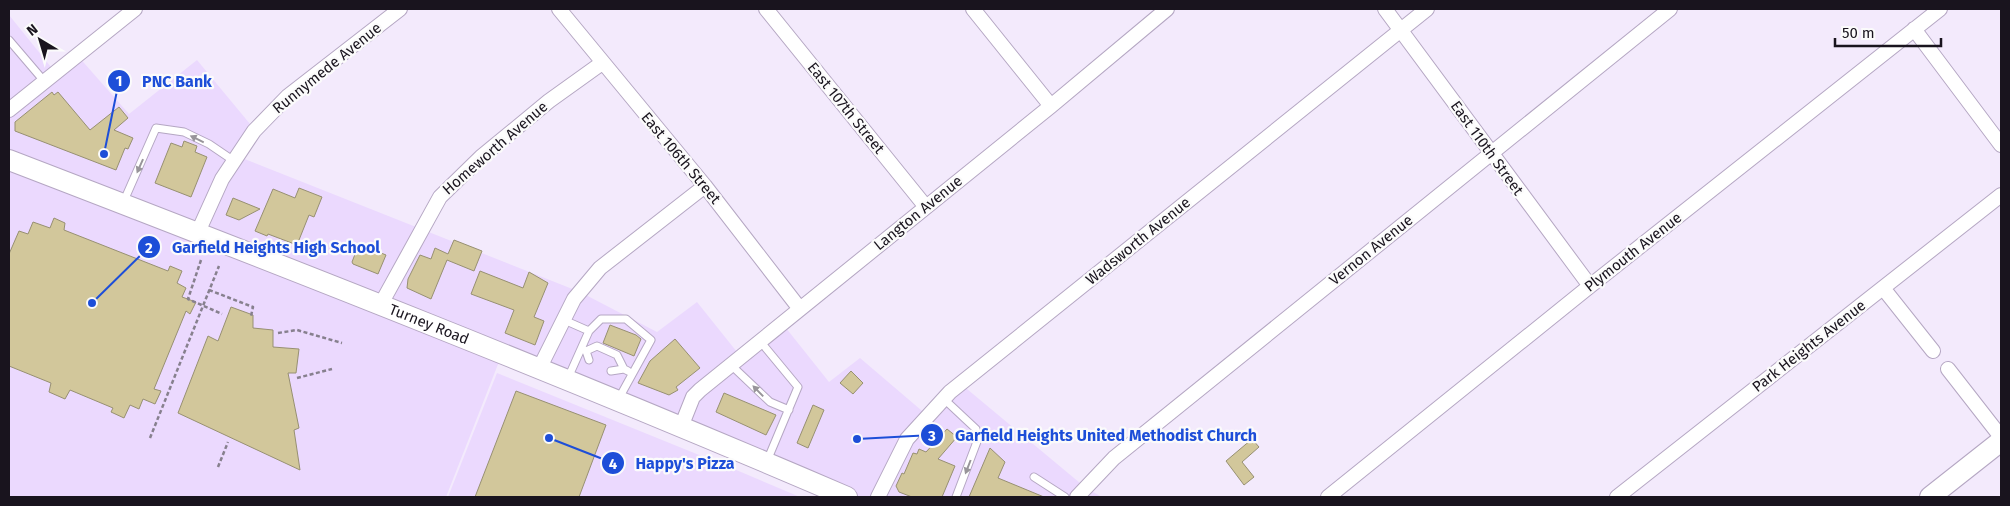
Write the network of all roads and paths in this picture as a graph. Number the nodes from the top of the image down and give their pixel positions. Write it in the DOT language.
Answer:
graph roads {
  1 [pos="135,9"];
  2 [pos="400,9"];
  3 [pos="559,9"];
  4 [pos="766,9"];
  5 [pos="973,9"];
  6 [pos="1167,9"];
  7 [pos="1385,9"];
  8 [pos="1427,9"];
  9 [pos="1670,9"];
  10 [pos="1940,9"];
  11 [pos="1401,29"];
  12 [pos="1914,29"];
  13 [pos="9,40"];
  14 [pos="602,63"];
  15 [pos="44,81"];
  16 [pos="1051,106"];
  17 [pos="9,110"];
  18 [pos="2001,145"];
  19 [pos="1490,153"];
  20 [pos="9,160"];
  21 [pos="234,161"];
  22 [pos="705,186"];
  23 [pos="2001,195"];
  24 [pos="123,204"];
  25 [pos="926,207"];
  26 [pos="198,232"];
  27 [pos="201,260"];
  28 [pos="219,266"];
  29 [pos="1590,286"];
  30 [pos="1883,288"];
  31 [pos="209,290"];
  32 [pos="381,304"];
  33 [pos="202,306"];
  34 [pos="800,309"];
  35 [pos="222,314"];
  36 [pos="251,316"];
  37 [pos="564,320"];
  38 [pos="590,331"];
  39 [pos="278,333"];
  40 [pos="760,341"];
  41 [pos="342,344"];
  42 [pos="584,350"];
  43 [pos="1933,351"];
  44 [pos="589,360"];
  45 [pos="730,365"];
  46 [pos="332,369"];
  47 [pos="539,369"];
  48 [pos="624,369"];
  49 [pos="1948,369"];
  50 [pos="611,371"];
  51 [pos="632,373"];
  52 [pos="298,378"];
  53 [pos="567,380"];
  54 [pos="944,399"];
  55 [pos="618,401"];
  56 [pos="789,410"];
  57 [pos="681,427"];
  58 [pos="150,438"];
  59 [pos="2001,439"];
  60 [pos="228,442"];
  61 [pos="766,462"];
  62 [pos="218,467"];
  63 [pos="1034,477"];
  64 [pos="847,497"];
  65 [pos="878,497"];
  66 [pos="956,497"];
  67 [pos="1065,497"];
  68 [pos="1077,497"];
  69 [pos="1328,497"];
  70 [pos="1617,497"];
  71 [pos="1930,497"];
  1 -- 15 [label="street"];
  2 -- 21 [label="street, Runnymede Avenue"];
  3 -- 14 [label="street, East 106th Street"];
  4 -- 25 [label="street, East 107th Street"];
  5 -- 16 [label="street"];
  6 -- 16 [label="street, Langton Avenue"];
  7 -- 11 [label="street, East 110th Street"];
  8 -- 11 [label="street, Wadsworth Avenue"];
  9 -- 19 [label="street, Vernon Avenue"];
  10 -- 12 [label="street, Plymouth Avenue"];
  11 -- 19 [label="street, East 110th Street"];
  11 -- 54 [label="street, Wadsworth Avenue"];
  12 -- 18 [label="street"];
  12 -- 29 [label="street, Plymouth Avenue"];
  13 -- 15 [label="lane"];
  14 -- 22 [label="street, East 106th Street"];
  14 -- 32 [label="street, Homeworth Avenue"];
  15 -- 17 [label="street"];
  16 -- 25 [label="street, Langton Avenue"];
  19 -- 29 [label="street, East 110th Street"];
  19 -- 68 [label="street, Vernon Avenue"];
  20 -- 24 [label="main road, Turney Road"];
  21 -- 24 [label="lane, one-way"];
  21 -- 26 [label="street, Runnymede Avenue"];
  22 -- 34 [label="street, East 106th Street"];
  22 -- 37 [label="street"];
  23 -- 30 [label="street, Park Heights Avenue"];
  24 -- 26 [label="main road, Turney Road"];
  25 -- 34 [label="street, Langton Avenue"];
  26 -- 32 [label="main road, Turney Road"];
  27 -- 33 [label="path"];
  28 -- 31 [label="path"];
  29 -- 69 [label="street, Plymouth Avenue"];
  30 -- 43 [label="street"];
  30 -- 70 [label="street, Park Heights Avenue"];
  31 -- 33 [label="path"];
  31 -- 36 [label="path"];
  32 -- 47 [label="main road, Turney Road"];
  33 -- 35 [label="path"];
  33 -- 58 [label="path"];
  34 -- 40 [label="street, Langton Avenue"];
  37 -- 38 [label="lane"];
  37 -- 47 [label="street"];
  38 -- 42 [label="lane"];
  38 -- 51 [label="lane"];
  39 -- 41 [label="path"];
  40 -- 45 [label="street, Langton Avenue"];
  40 -- 56 [label="lane"];
  42 -- 44 [label="lane"];
  42 -- 48 [label="lane"];
  42 -- 53 [label="lane"];
  56 -- 45 [label="lane, one-way"];
  45 -- 57 [label="street, Langton Avenue"];
  46 -- 52 [label="path"];
  47 -- 53 [label="main road, Turney Road"];
  48 -- 50 [label="lane"];
  48 -- 51 [label="lane"];
  49 -- 59 [label="street"];
  51 -- 55 [label="lane"];
  53 -- 55 [label="main road, Turney Road"];
  54 -- 65 [label="street, Wadsworth Avenue"];
  54 -- 66 [label="lane, one-way"];
  55 -- 57 [label="main road, Turney Road"];
  56 -- 61 [label="lane"];
  57 -- 61 [label="main road, Turney Road"];
  59 -- 71 [label="main road"];
  60 -- 62 [label="path"];
  61 -- 64 [label="main road, Turney Road"];
  63 -- 67 [label="lane"];
}
